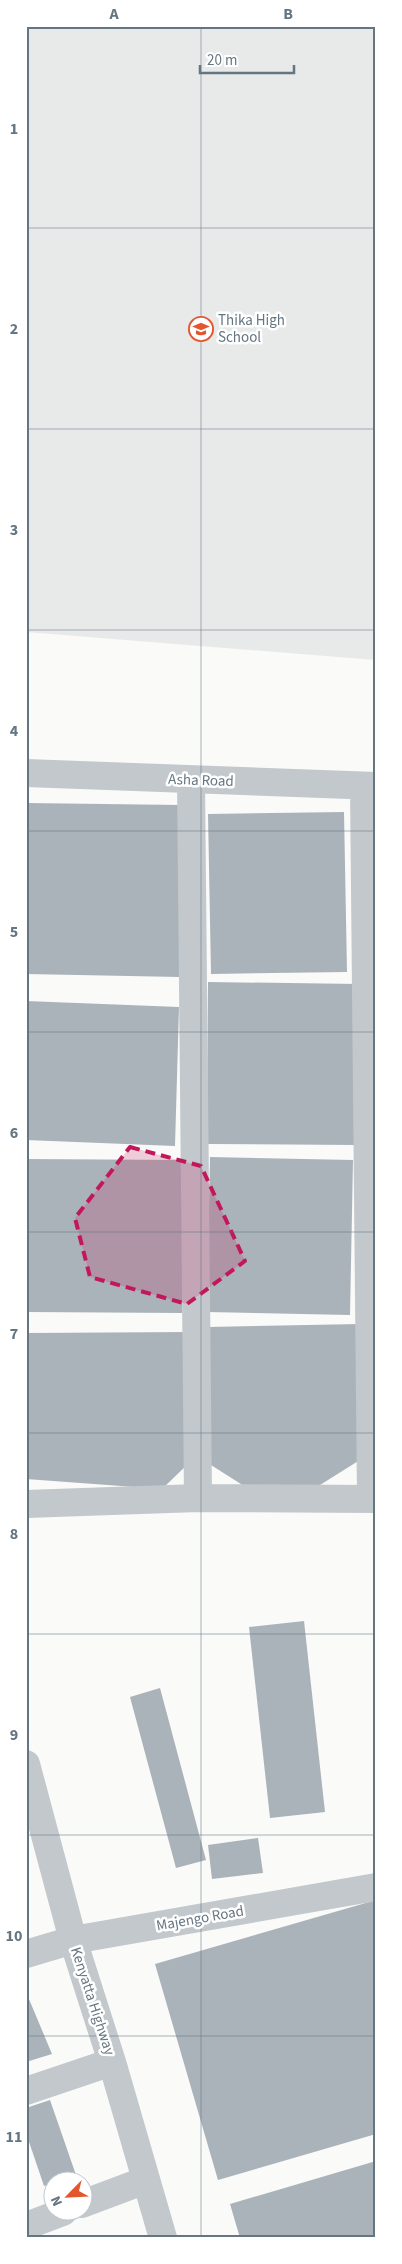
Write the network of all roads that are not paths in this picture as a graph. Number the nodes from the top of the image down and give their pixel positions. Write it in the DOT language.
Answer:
graph roads {
  1 [pos="26,773"];
  2 [pos="191,780"];
  3 [pos="370,787"];
  4 [pos="198,1498"];
  5 [pos="374,1499"];
  6 [pos="26,1504"];
  7 [pos="26,1764"];
  8 [pos="376,1888"];
  9 [pos="73,1940"];
  10 [pos="26,1954"];
  11 [pos="112,2062"];
  12 [pos="26,2091"];
  13 [pos="146,2180"];
  14 [pos="92,2200"];
  15 [pos="42,2220"];
  16 [pos="26,2226"];
  17 [pos="163,2238"];
  1 -- 2 [label="street, Asha Road"];
  2 -- 3 [label="street, Asha Road"];
  2 -- 4 [label="street"];
  3 -- 5 [label="street"];
  4 -- 5 [label="street"];
  4 -- 6 [label="street"];
  7 -- 9 [label="street, Kenyatta Highway"];
  8 -- 9 [label="street, Majengo Road"];
  9 -- 10 [label="street, Majengo Road"];
  9 -- 11 [label="street, Kenyatta Highway"];
  11 -- 12 [label="street"];
  11 -- 13 [label="street, Kenyatta Highway"];
  13 -- 14 [label="street"];
  13 -- 17 [label="street, Kenyatta Highway"];
  15 -- 16 [label="street"];
}
